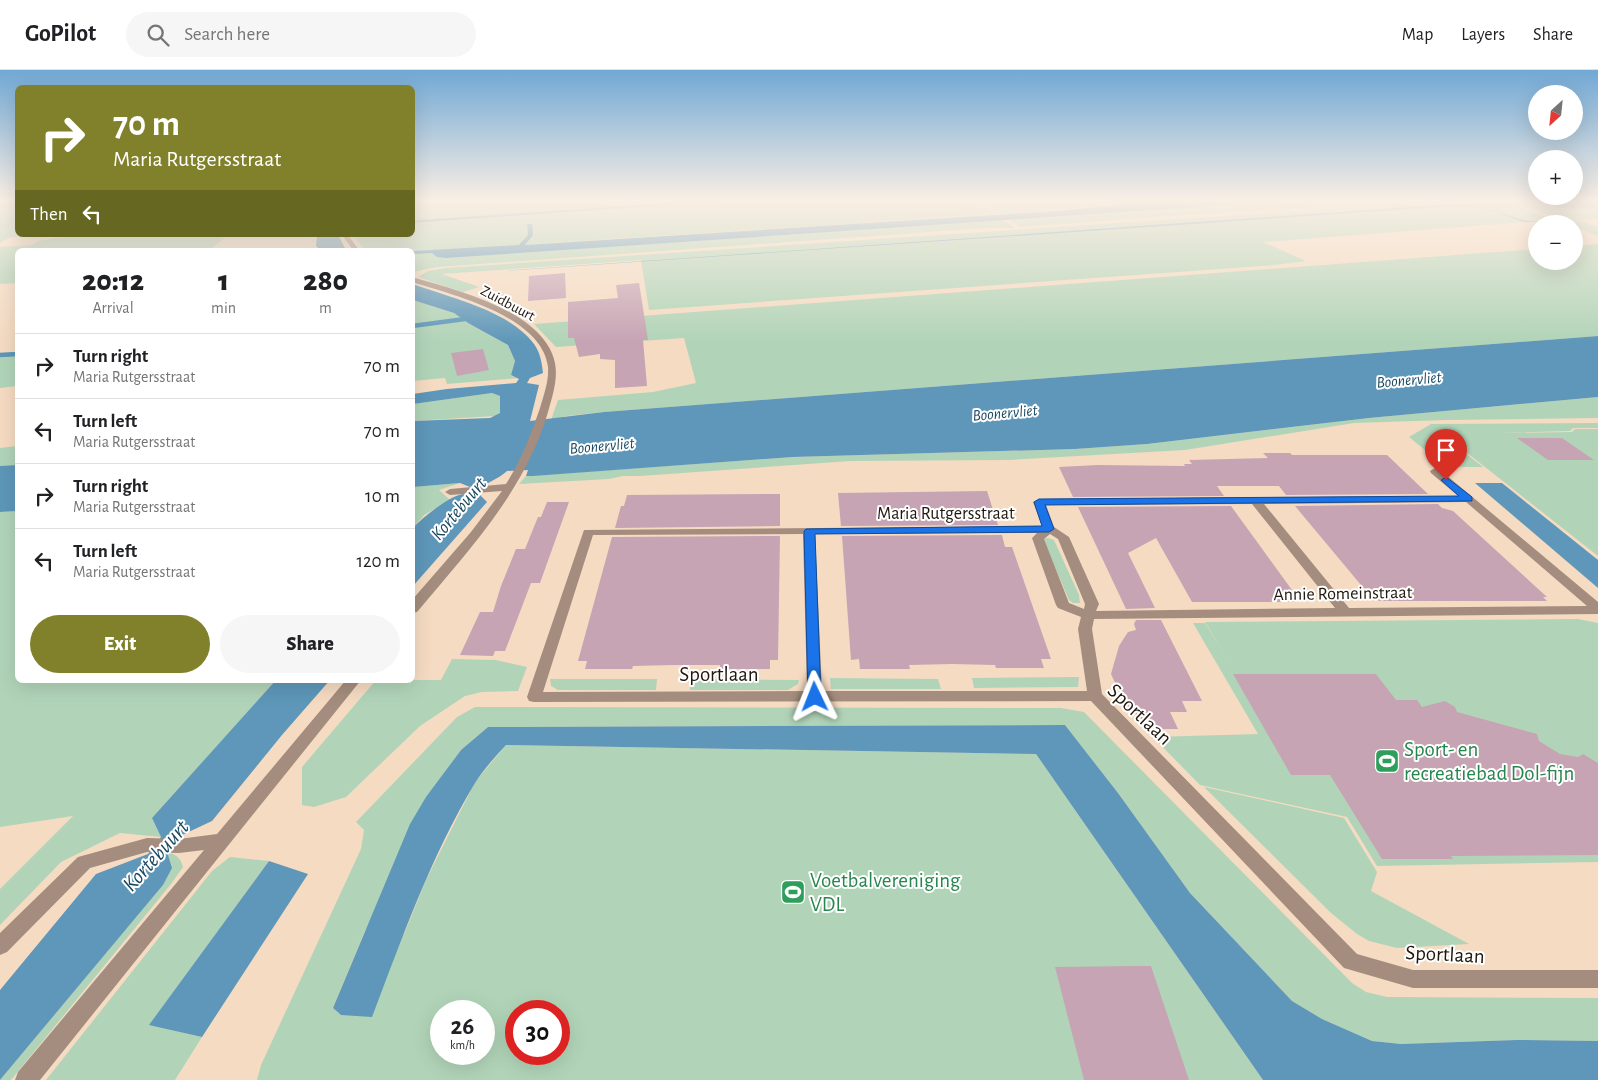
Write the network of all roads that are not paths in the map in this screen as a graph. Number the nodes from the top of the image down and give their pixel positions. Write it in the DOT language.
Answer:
graph roads {
  1 [pos="415,280"];
  2 [pos="1435,471"];
  3 [pos="510,487"];
  4 [pos="450,492"];
  5 [pos="1469,499"];
  6 [pos="1256,501"];
  7 [pos="1049,529"];
  8 [pos="809,531"];
  9 [pos="415,605"];
  10 [pos="1598,609"];
  11 [pos="1344,611"];
  12 [pos="1088,615"];
  13 [pos="352,683"];
  14 [pos="1095,696"];
  15 [pos="534,697"];
  16 [pos="815,697"];
  17 [pos="222,841"];
  18 [pos="0,946"];
  19 [pos="1598,979"];
  20 [pos="26,1080"];
  1 -- 3 [label="street, Zuidbuurt"];
  2 -- 5 [label="street"];
  3 -- 4 [label="street"];
  3 -- 9 [label="street"];
  5 -- 6 [label="street, Maria Rutgersstraat"];
  5 -- 10 [label="street"];
  6 -- 7 [label="street, Maria Rutgersstraat"];
  6 -- 11 [label="street"];
  7 -- 8 [label="street, Maria Rutgersstraat"];
  7 -- 12 [label="street"];
  7 -- 12 [label="street"];
  8 -- 15 [label="street, Maria Rutgersstraat"];
  8 -- 16 [label="street"];
  10 -- 11 [label="street, Annie Romeinstraat"];
  11 -- 12 [label="street, Annie Romeinstraat"];
  12 -- 14 [label="street"];
  13 -- 17 [label="street"];
  14 -- 16 [label="street, Sportlaan"];
  14 -- 19 [label="street, Sportlaan"];
  15 -- 16 [label="street, Sportlaan"];
  17 -- 18 [label="street"];
  17 -- 20 [label="street"];
}
